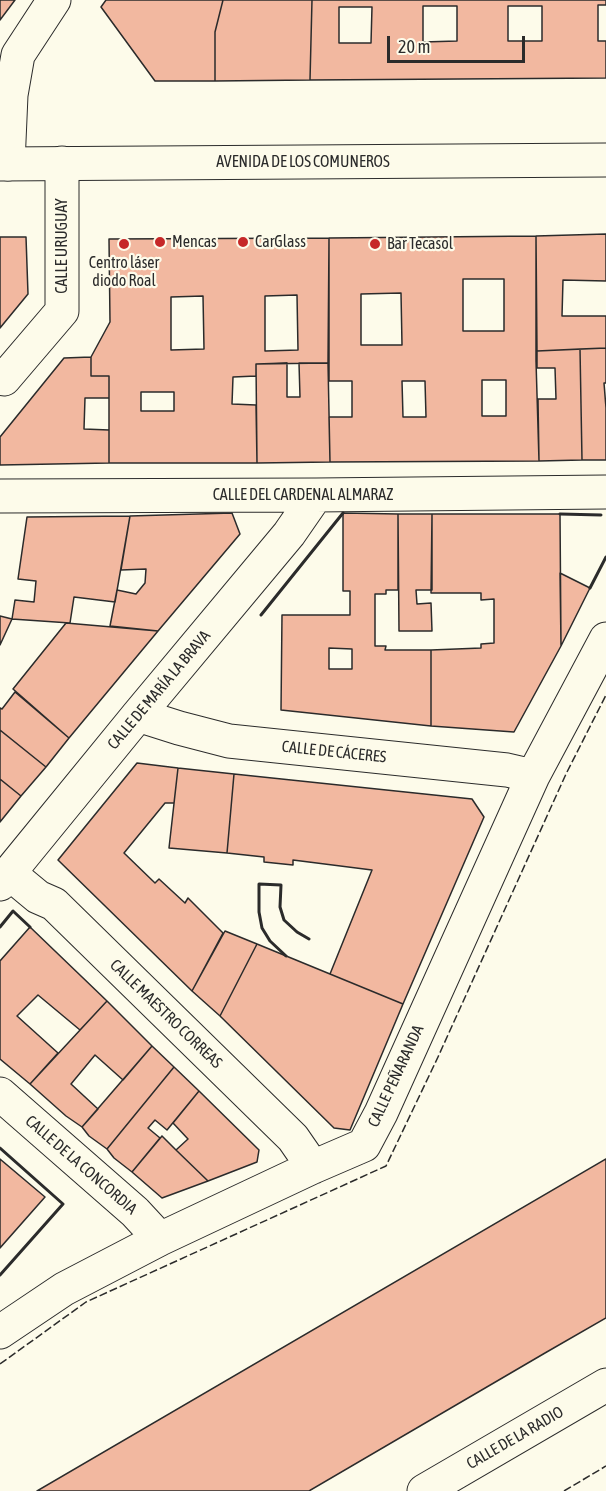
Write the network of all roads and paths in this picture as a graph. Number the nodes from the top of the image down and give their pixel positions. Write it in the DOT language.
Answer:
graph roads {
  1 [pos="54,0"];
  2 [pos="606,160"];
  3 [pos="62,163"];
  4 [pos="4,164"];
  5 [pos="4,379"];
  6 [pos="606,492"];
  7 [pos="316,495"];
  8 [pos="0,496"];
  9 [pos="606,639"];
  10 [pos="138,715"];
  11 [pos="533,776"];
  12 [pos="5,879"];
  13 [pos="0,1094"];
  14 [pos="313,1167"];
  15 [pos="160,1239"];
  16 [pos="0,1332"];
  17 [pos="606,1385"];
  18 [pos="424,1491"];
  1 -- 4 [label="street"];
  2 -- 3 [label="street, AVENIDA DE LOS COMUNEROS"];
  3 -- 4 [label="street, AVENIDA DE LOS COMUNEROS"];
  3 -- 5 [label="street, CALLE URUGUAY"];
  6 -- 7 [label="street, CALLE DEL CARDENAL ALMARAZ"];
  7 -- 8 [label="street, CALLE DEL CARDENAL ALMARAZ"];
  7 -- 10 [label="street, CALLE DE MARÍA LA BRAVA"];
  9 -- 11 [label="street, CALLE PEÑARANDA"];
  10 -- 11 [label="street, CALLE DE CÁCERES"];
  10 -- 12 [label="street, CALLE DE MARÍA LA BRAVA"];
  11 -- 14 [label="street, CALLE PEÑARANDA"];
  12 -- 14 [label="street, CALLE MAESTRO CORREAS"];
  13 -- 15 [label="street, CALLE DE LA CONCORDIA"];
  14 -- 15 [label="street, CALLE PEÑARANDA"];
  15 -- 16 [label="street, CALLE PEÑARANDA"];
  17 -- 18 [label="street, CALLE DE LA RADIO"];
}
